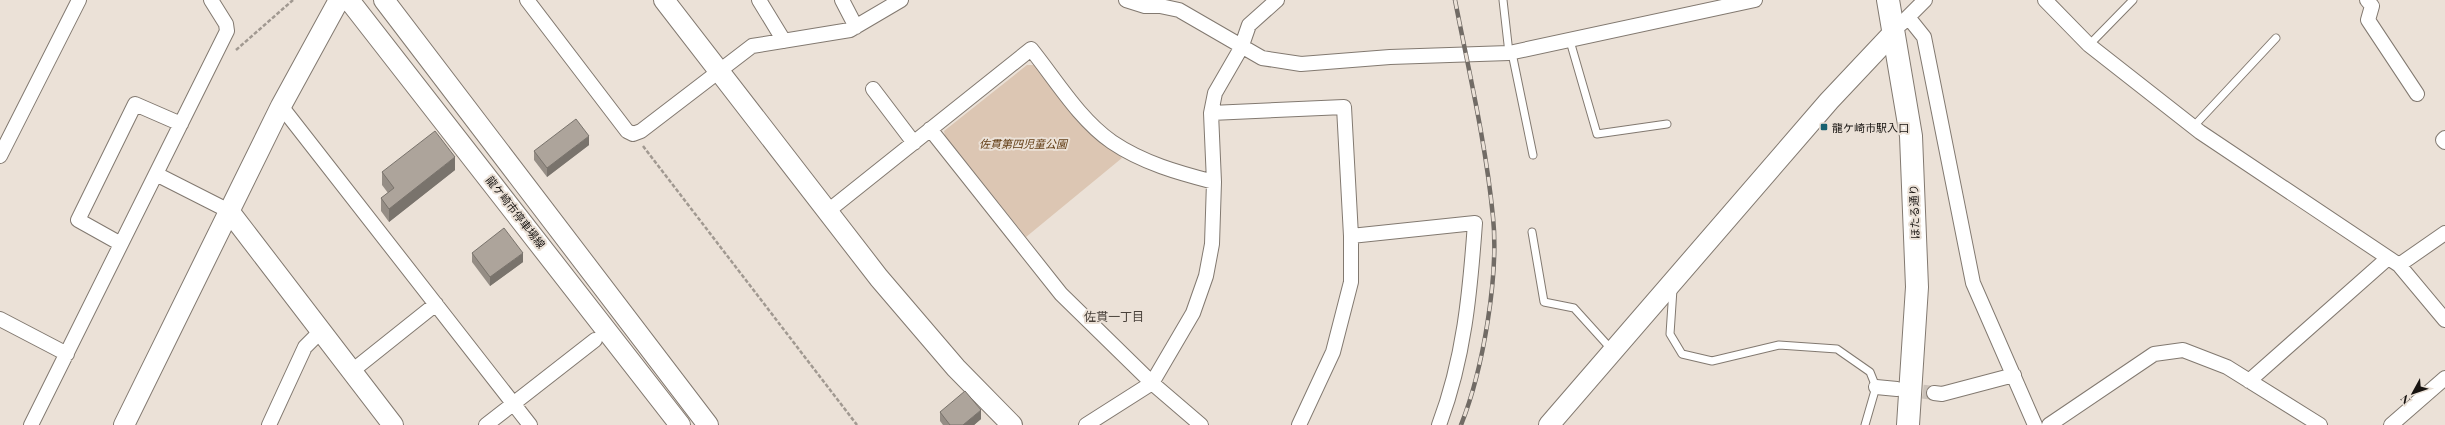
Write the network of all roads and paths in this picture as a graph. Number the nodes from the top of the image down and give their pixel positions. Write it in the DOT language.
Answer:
graph roads {
  1 [pos="79,0"];
  2 [pos="211,0"];
  3 [pos="339,0"];
  4 [pos="350,0"];
  5 [pos="384,0"];
  6 [pos="527,0"];
  7 [pos="664,0"];
  8 [pos="759,0"];
  9 [pos="842,0"];
  10 [pos="901,0"];
  11 [pos="1126,0"];
  12 [pos="1277,0"];
  13 [pos="1503,0"];
  14 [pos="1755,0"];
  15 [pos="1888,0"];
  16 [pos="1925,0"];
  17 [pos="2045,0"];
  18 [pos="2133,0"];
  19 [pos="2367,0"];
  20 [pos="1901,24"];
  21 [pos="856,27"];
  22 [pos="2276,38"];
  23 [pos="784,41"];
  24 [pos="1570,41"];
  25 [pos="2089,45"];
  26 [pos="1241,48"];
  27 [pos="1510,53"];
  28 [pos="718,71"];
  29 [pos="873,90"];
  30 [pos="2417,94"];
  31 [pos="281,106"];
  32 [pos="1211,113"];
  33 [pos="181,124"];
  34 [pos="1667,124"];
  35 [pos="2193,127"];
  36 [pos="930,129"];
  37 [pos="633,134"];
  38 [pos="2445,138"];
  39 [pos="2445,142"];
  40 [pos="914,143"];
  41 [pos="1533,155"];
  42 [pos="0,156"];
  43 [pos="156,174"];
  44 [pos="1214,182"];
  45 [pos="230,211"];
  46 [pos="828,211"];
  47 [pos="1532,232"];
  48 [pos="2445,233"];
  49 [pos="1351,236"];
  50 [pos="121,244"];
  51 [pos="2393,262"];
  52 [pos="1673,283"];
  53 [pos="436,304"];
  54 [pos="0,319"];
  55 [pos="2445,320"];
  56 [pos="322,330"];
  57 [pos="594,340"];
  58 [pos="1614,351"];
  59 [pos="67,354"];
  60 [pos="352,371"];
  61 [pos="2014,375"];
  62 [pos="2445,378"];
  63 [pos="2249,381"];
  64 [pos="1152,383"];
  65 [pos="1876,387"];
  66 [pos="1898,389"];
  67 [pos="1934,393"];
  68 [pos="513,404"];
  69 [pos="31,425"];
  70 [pos="124,425"];
  71 [pos="269,425"];
  72 [pos="393,425"];
  73 [pos="486,425"];
  74 [pos="530,425"];
  75 [pos="680,425"];
  76 [pos="708,425"];
  77 [pos="857,425"];
  78 [pos="1012,425"];
  79 [pos="1086,425"];
  80 [pos="1200,425"];
  81 [pos="1299,425"];
  82 [pos="1439,425"];
  83 [pos="1549,425"];
  84 [pos="1865,425"];
  85 [pos="1908,425"];
  86 [pos="2036,425"];
  87 [pos="2049,425"];
  88 [pos="2320,425"];
  89 [pos="2391,425"];
  1 -- 42 [label="street"];
  2 -- 33 [label="street"];
  3 -- 31 [label="street"];
  4 -- 75 [label="street, 龍ケ崎市停車場線"];
  5 -- 76 [label="street, 龍ケ崎市停車場線"];
  6 -- 37 [label="street"];
  7 -- 28 [label="street"];
  8 -- 23 [label="street"];
  9 -- 21 [label="street"];
  10 -- 21 [label="street"];
  11 -- 26 [label="street"];
  12 -- 26 [label="street"];
  13 -- 27 [label="lane"];
  14 -- 24 [label="street"];
  15 -- 20 [label="main road, ほたる通り"];
  16 -- 20 [label="street"];
  17 -- 25 [label="street"];
  18 -- 25 [label="lane"];
  19 -- 30 [label="street"];
  20 -- 52 [label="street"];
  20 -- 61 [label="street"];
  20 -- 85 [label="main road, ほたる通り"];
  21 -- 23 [label="street"];
  22 -- 35 [label="lane"];
  23 -- 28 [label="street"];
  24 -- 27 [label="street"];
  24 -- 34 [label="lane"];
  25 -- 35 [label="street"];
  26 -- 27 [label="street"];
  26 -- 32 [label="street"];
  27 -- 41 [label="lane"];
  28 -- 37 [label="street"];
  28 -- 46 [label="street"];
  29 -- 40 [label="street"];
  31 -- 45 [label="street"];
  31 -- 53 [label="street"];
  32 -- 44 [label="street"];
  32 -- 49 [label="street"];
  33 -- 43 [label="street"];
  33 -- 50 [label="street"];
  35 -- 51 [label="street"];
  36 -- 40 [label="street"];
  36 -- 44 [label="street"];
  36 -- 64 [label="street"];
  37 -- 77 [label="path"];
  38 -- 39 [label="street"];
  40 -- 46 [label="street"];
  43 -- 45 [label="street"];
  43 -- 50 [label="street"];
  44 -- 64 [label="street"];
  45 -- 56 [label="street"];
  45 -- 70 [label="street"];
  46 -- 78 [label="street"];
  47 -- 58 [label="lane"];
  48 -- 51 [label="street"];
  49 -- 81 [label="street"];
  49 -- 82 [label="street"];
  50 -- 59 [label="street"];
  51 -- 55 [label="street"];
  51 -- 63 [label="street"];
  52 -- 58 [label="street"];
  52 -- 65 [label="lane"];
  53 -- 60 [label="street"];
  53 -- 68 [label="street"];
  54 -- 59 [label="street"];
  56 -- 60 [label="street"];
  56 -- 71 [label="street"];
  57 -- 68 [label="street"];
  58 -- 83 [label="street"];
  59 -- 69 [label="street"];
  60 -- 72 [label="street"];
  61 -- 67 [label="street"];
  61 -- 86 [label="street"];
  62 -- 89 [label="street"];
  63 -- 87 [label="street"];
  63 -- 88 [label="street"];
  64 -- 79 [label="street"];
  64 -- 80 [label="street"];
  65 -- 66 [label="street"];
  65 -- 84 [label="lane"];
  68 -- 73 [label="street"];
  68 -- 74 [label="street"];
}
